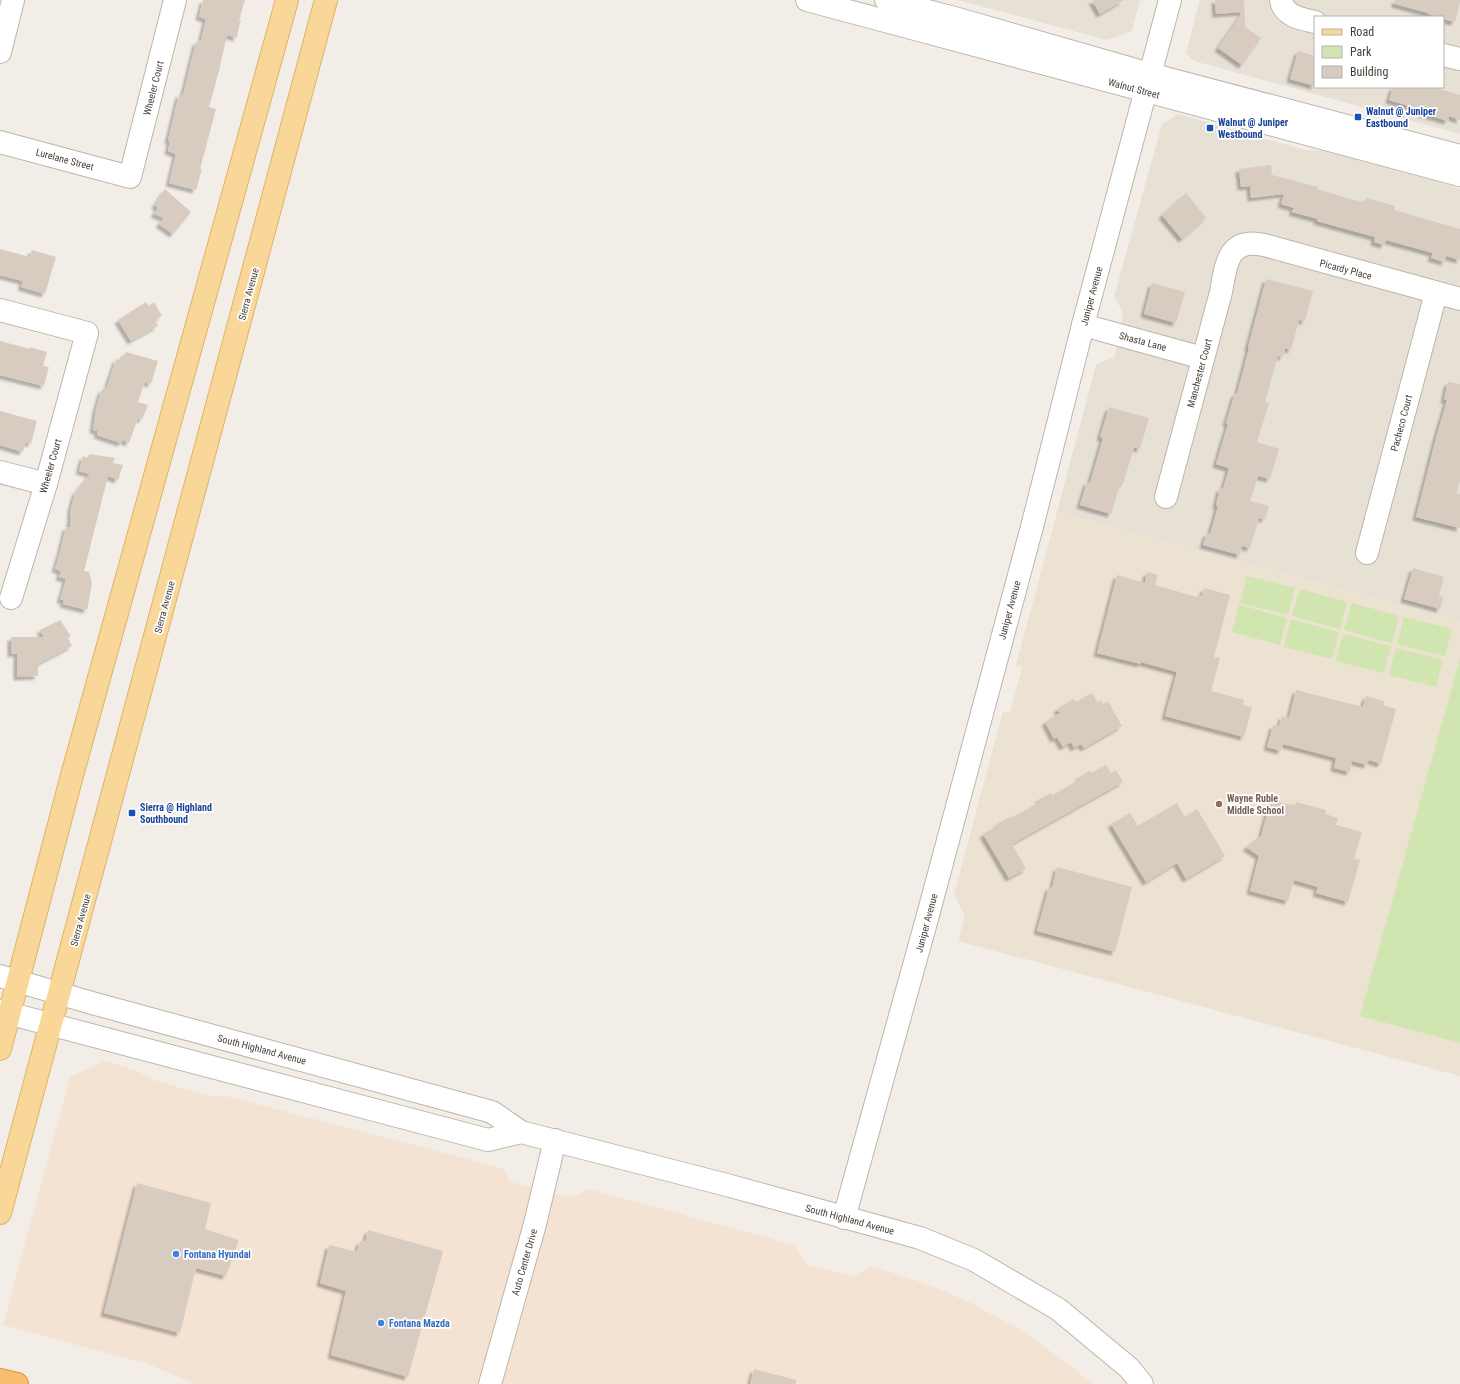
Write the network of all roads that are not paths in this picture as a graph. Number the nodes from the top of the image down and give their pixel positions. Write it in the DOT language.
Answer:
graph roads {
  1 [pos="13,0"];
  2 [pos="175,0"];
  3 [pos="287,0"];
  4 [pos="326,0"];
  5 [pos="807,0"];
  6 [pos="886,0"];
  7 [pos="1170,0"];
  8 [pos="1282,2"];
  9 [pos="1314,22"];
  10 [pos="0,52"];
  11 [pos="1444,55"];
  12 [pos="1460,59"];
  13 [pos="1147,82"];
  14 [pos="0,142"];
  15 [pos="1460,156"];
  16 [pos="1460,175"];
  17 [pos="130,177"];
  18 [pos="1234,250"];
  19 [pos="1436,293"];
  20 [pos="1460,300"];
  21 [pos="0,310"];
  22 [pos="1083,325"];
  23 [pos="1203,358"];
  24 [pos="0,472"];
  25 [pos="46,484"];
  26 [pos="1166,497"];
  27 [pos="1367,552"];
  28 [pos="12,598"];
  29 [pos="9,979"];
  30 [pos="59,994"];
  31 [pos="5,1013"];
  32 [pos="51,1025"];
  33 [pos="0,1049"];
  34 [pos="521,1132"];
  35 [pos="555,1140"];
  36 [pos="0,1213"];
  37 [pos="844,1218"];
  38 [pos="0,1380"];
  39 [pos="17,1384"];
  40 [pos="490,1384"];
  41 [pos="1142,1384"];
  1 -- 10 [label="street"];
  2 -- 17 [label="street, Wheeler Court"];
  3 -- 29 [label="main road"];
  4 -- 30 [label="main road, Sierra Avenue"];
  5 -- 13 [label="street, Walnut Street"];
  6 -- 13 [label="street, Walnut Street"];
  7 -- 13 [label="street, Juniper Avenue"];
  8 -- 9 [label="street"];
  11 -- 12 [label="street"];
  13 -- 15 [label="street, Walnut Street"];
  13 -- 16 [label="street, Walnut Street"];
  13 -- 22 [label="street, Juniper Avenue"];
  14 -- 17 [label="street, Lurelane Street"];
  18 -- 19 [label="street, Picardy Place"];
  18 -- 23 [label="street, Manchester Court"];
  19 -- 20 [label="street, Picardy Place"];
  19 -- 27 [label="street, Pacheco Court"];
  21 -- 25 [label="street, Wheeler Court"];
  22 -- 23 [label="street, Shasta Lane"];
  22 -- 37 [label="street, Juniper Avenue"];
  23 -- 26 [label="street, Manchester Court"];
  24 -- 25 [label="street"];
  25 -- 28 [label="street, Wheeler Court"];
  29 -- 30 [label="street, South Highland Avenue"];
  29 -- 31 [label="main road"];
  30 -- 32 [label="main road, Sierra Avenue"];
  30 -- 34 [label="street, South Highland Avenue"];
  31 -- 32 [label="street, South Highland Avenue"];
  31 -- 33 [label="main road"];
  32 -- 34 [label="street, South Highland Avenue"];
  32 -- 36 [label="main road, Sierra Avenue"];
  34 -- 35 [label="street, South Highland Avenue"];
  35 -- 37 [label="street, South Highland Avenue"];
  35 -- 40 [label="street, Auto Center Drive"];
  37 -- 41 [label="street, South Highland Avenue"];
  38 -- 39 [label="highway"];
}
